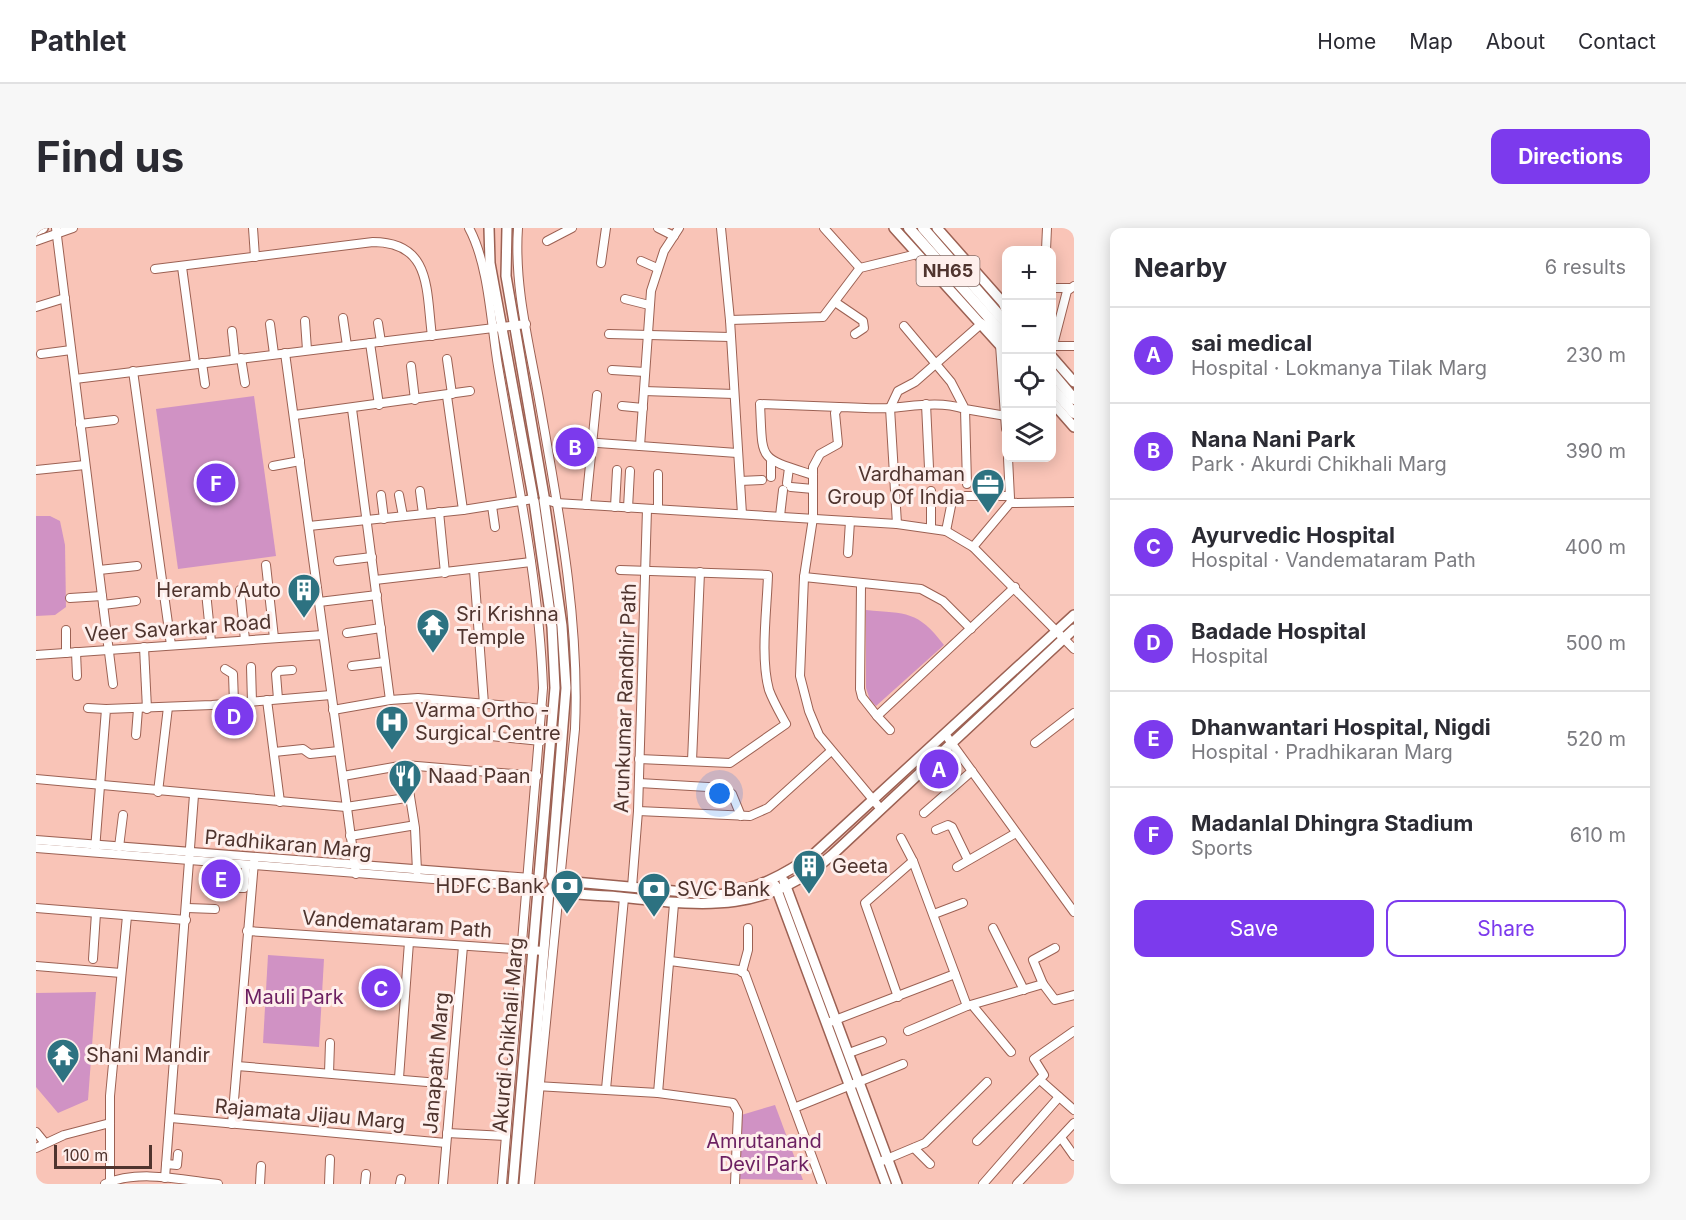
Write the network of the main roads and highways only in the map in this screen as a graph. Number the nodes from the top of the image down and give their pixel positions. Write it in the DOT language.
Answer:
graph roads {
  1 [pos="43,228"];
  2 [pos="489,228"];
  3 [pos="507,228"];
  4 [pos="894,228"];
  5 [pos="909,228"];
  6 [pos="923,228"];
  7 [pos="938,228"];
  8 [pos="36,231"];
  9 [pos="997,311"];
  10 [pos="509,326"];
  11 [pos="1002,331"];
  12 [pos="1056,362"];
  13 [pos="1056,379"];
  14 [pos="1074,382"];
  15 [pos="1056,391"];
  16 [pos="1070,400"];
  17 [pos="1056,407"];
  18 [pos="1074,413"];
  19 [pos="1074,427"];
  20 [pos="539,499"];
  21 [pos="1074,615"];
  22 [pos="1074,629"];
  23 [pos="782,876"];
  24 [pos="773,880"];
  25 [pos="535,883"];
  26 [pos="554,885"];
  27 [pos="786,886"];
  28 [pos="776,890"];
  29 [pos="513,1184"];
  30 [pos="524,1184"];
  31 [pos="886,1184"];
  32 [pos="897,1184"];
  1 -- 8 [label="main road"];
  2 -- 10 [label="main road"];
  3 -- 10 [label="main road, Akurdi Chikhali Marg"];
  4 -- 9 [label="main road"];
  5 -- 9 [label="highway, NH65"];
  6 -- 9 [label="highway, NH65"];
  7 -- 9 [label="main road"];
  9 -- 11 [label="highway, NH65"];
  10 -- 20 [label="main road, Akurdi Chikhali Marg"];
  12 -- 14 [label="main road"];
  13 -- 16 [label="highway"];
  15 -- 16 [label="highway"];
  16 -- 18 [label="highway"];
  17 -- 19 [label="main road"];
  20 -- 25 [label="main road, Akurdi Chikhali Marg"];
  20 -- 26 [label="main road, Akurdi Chikhali Marg"];
  21 -- 23 [label="main road"];
  22 -- 27 [label="main road"];
  23 -- 24 [label="main road"];
  23 -- 27 [label="main road"];
  24 -- 26 [label="main road"];
  24 -- 28 [label="main road"];
  25 -- 26 [label="main road"];
  25 -- 26 [label="main road"];
  25 -- 29 [label="main road, Akurdi Chikhali Marg"];
  26 -- 28 [label="main road"];
  26 -- 30 [label="main road, Akurdi Chikhali Marg"];
  27 -- 28 [label="main road"];
  27 -- 32 [label="main road"];
  28 -- 31 [label="main road"];
}
